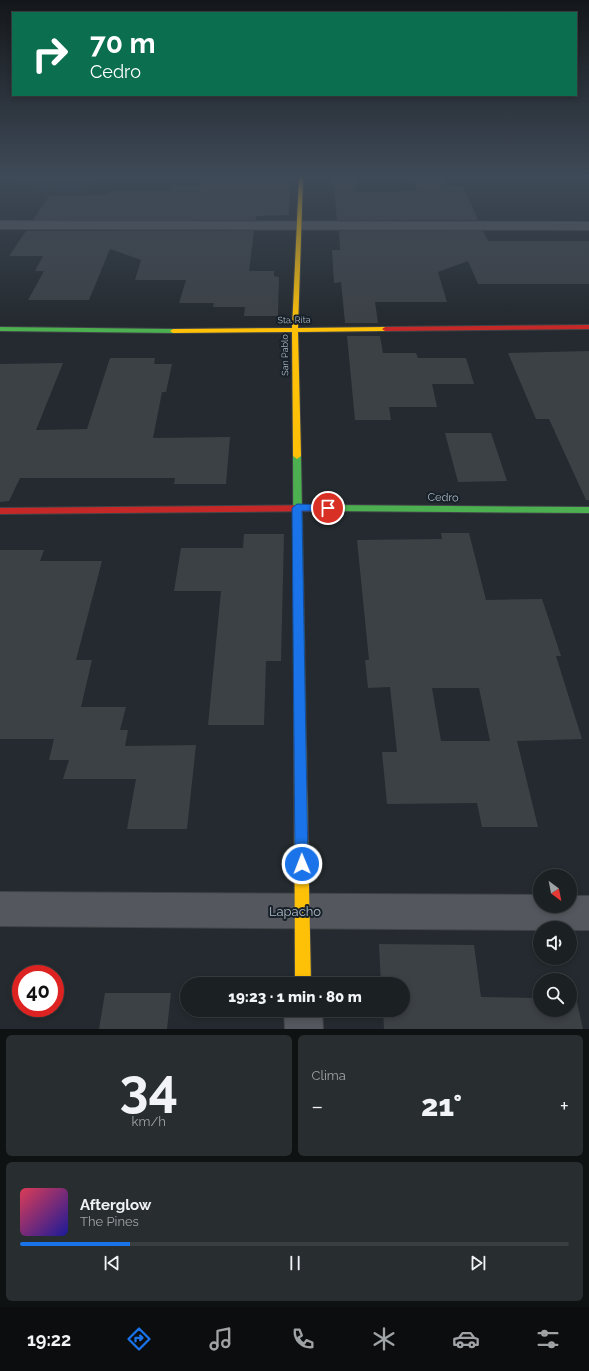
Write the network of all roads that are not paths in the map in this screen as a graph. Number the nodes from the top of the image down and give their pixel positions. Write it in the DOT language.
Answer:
graph roads {
  1 [pos="299,226"];
  2 [pos="589,327"];
  3 [pos="0,329"];
  4 [pos="295,330"];
  5 [pos="297,508"];
  6 [pos="589,510"];
  7 [pos="0,511"];
  8 [pos="0,909"];
  9 [pos="302,911"];
  10 [pos="589,913"];
  11 [pos="303,977"];
  12 [pos="303,1017"];
  13 [pos="304,1029"];
  1 -- 4 [label="street, San Pablo"];
  2 -- 4 [label="street, Sta. Rita"];
  3 -- 4 [label="street, Sta. Rita"];
  4 -- 5 [label="street, San Pablo"];
  5 -- 6 [label="street, Cedro"];
  5 -- 7 [label="street, Cedro"];
  5 -- 9 [label="street, San Pablo"];
  8 -- 9 [label="street, Lapacho"];
  9 -- 10 [label="street, Lapacho"];
  9 -- 11 [label="street, San Pablo"];
  12 -- 13 [label="street"];
}
